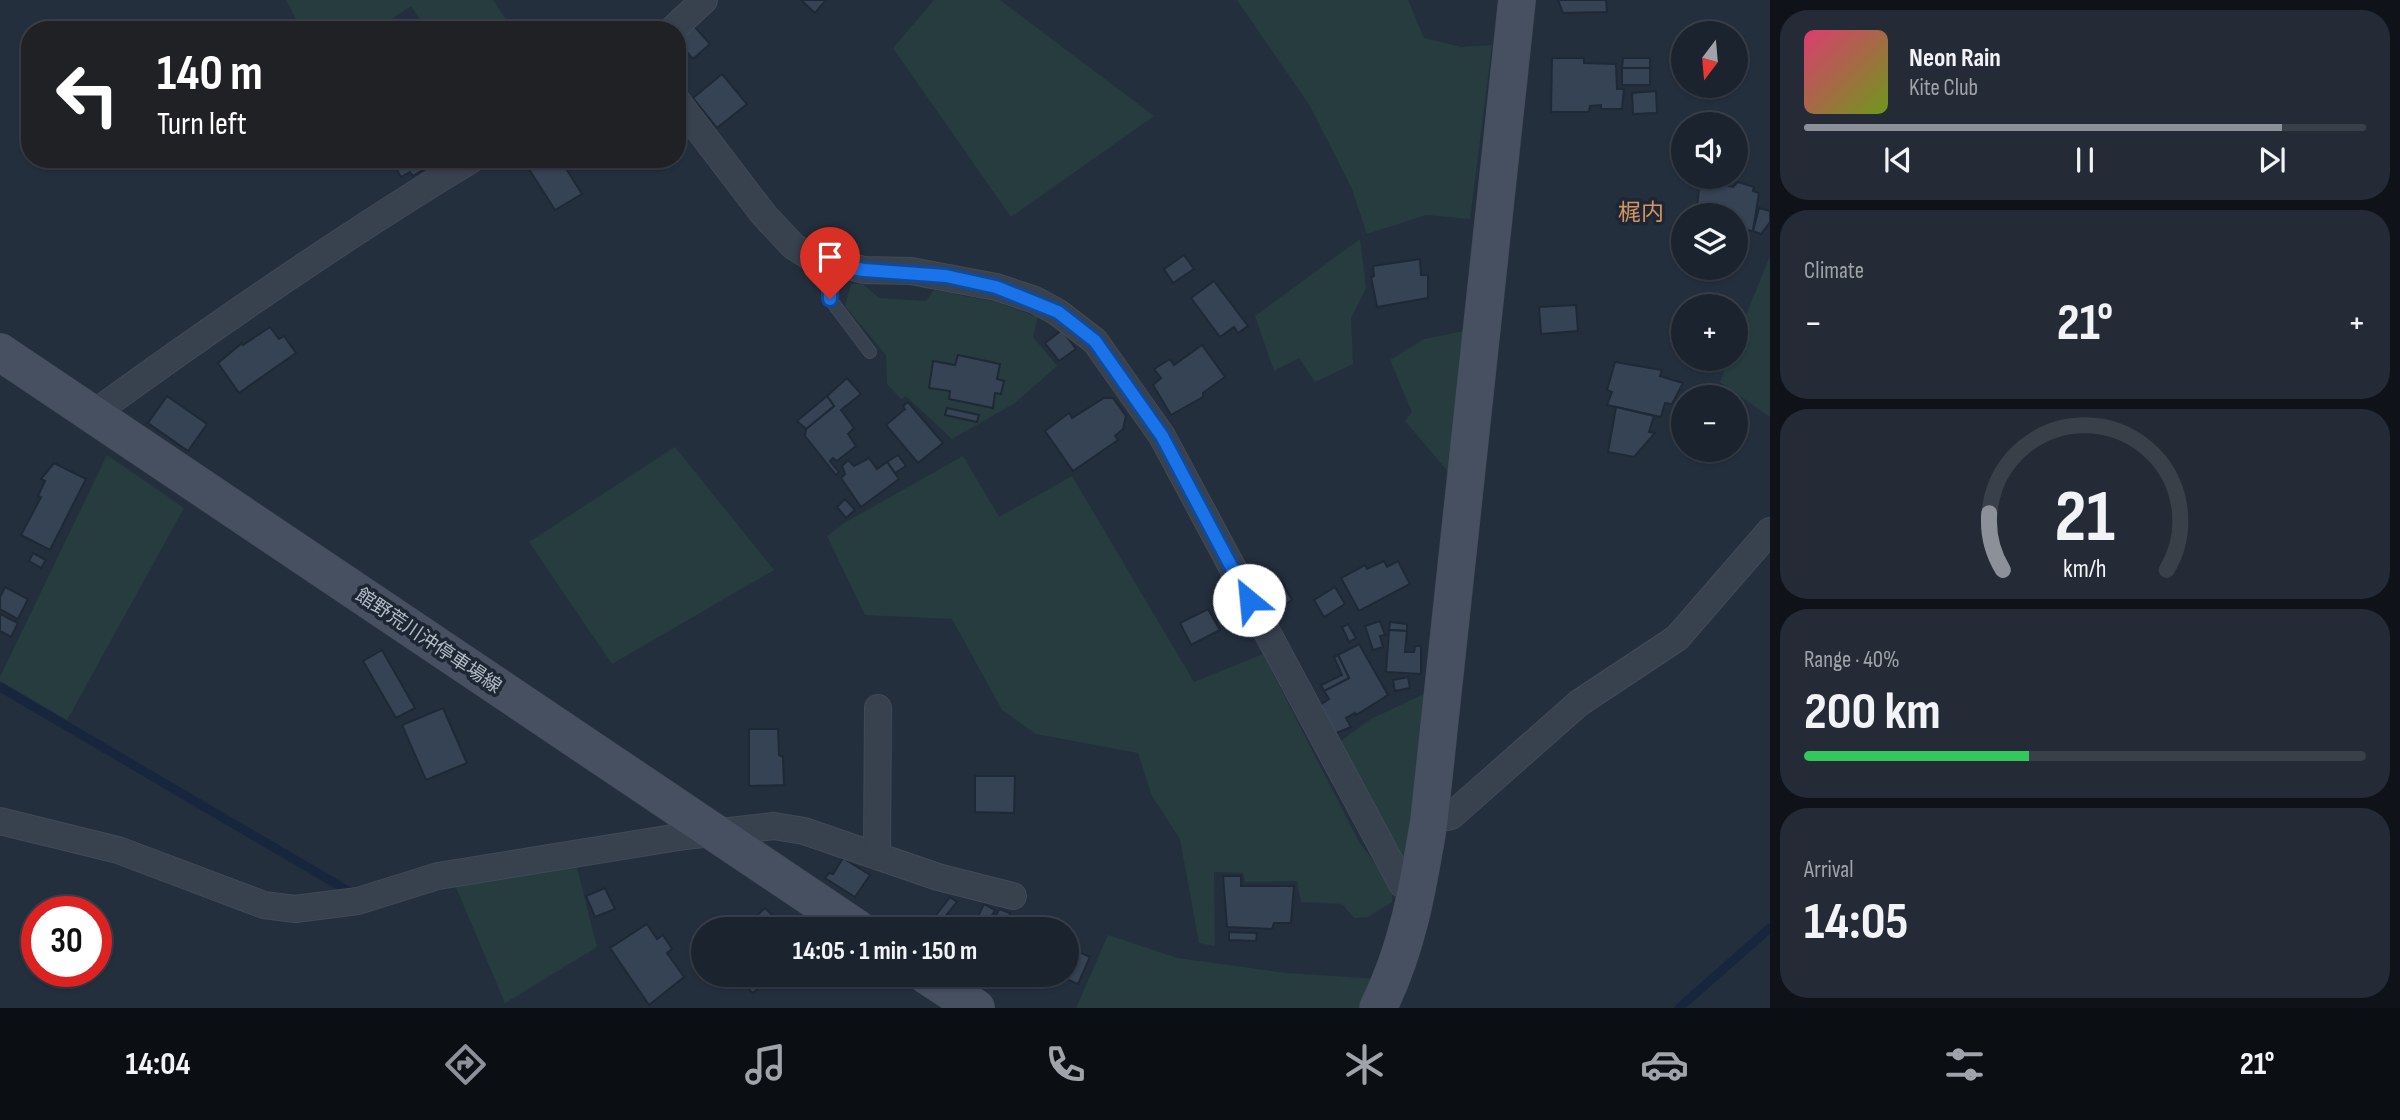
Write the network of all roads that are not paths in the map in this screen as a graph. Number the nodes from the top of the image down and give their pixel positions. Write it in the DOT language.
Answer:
graph roads {
  1 [pos="704,0"];
  2 [pos="1517,0"];
  3 [pos="682,21"];
  4 [pos="686,113"];
  5 [pos="457,168"];
  6 [pos="830,264"];
  7 [pos="0,352"];
  8 [pos="870,352"];
  9 [pos="93,414"];
  10 [pos="1770,531"];
  11 [pos="878,708"];
  12 [pos="0,821"];
  13 [pos="1429,821"];
  14 [pos="712,832"];
  15 [pos="877,856"];
  16 [pos="1417,893"];
  17 [pos="1013,896"];
  18 [pos="840,917"];
  19 [pos="944,987"];
  20 [pos="976,1008"];
  21 [pos="1378,1008"];
  1 -- 3 [label="street"];
  2 -- 13 [label="main road"];
  4 -- 6 [label="street"];
  5 -- 9 [label="street"];
  6 -- 8 [label="lane"];
  6 -- 16 [label="street"];
  7 -- 9 [label="main road, 館野荒川沖停車場線"];
  9 -- 14 [label="main road, 館野荒川沖停車場線"];
  10 -- 13 [label="street"];
  11 -- 15 [label="street"];
  12 -- 14 [label="street"];
  13 -- 16 [label="main road"];
  14 -- 15 [label="street"];
  14 -- 18 [label="main road, 館野荒川沖停車場線"];
  15 -- 17 [label="street"];
  16 -- 21 [label="main road"];
  19 -- 20 [label="main road"];
}
